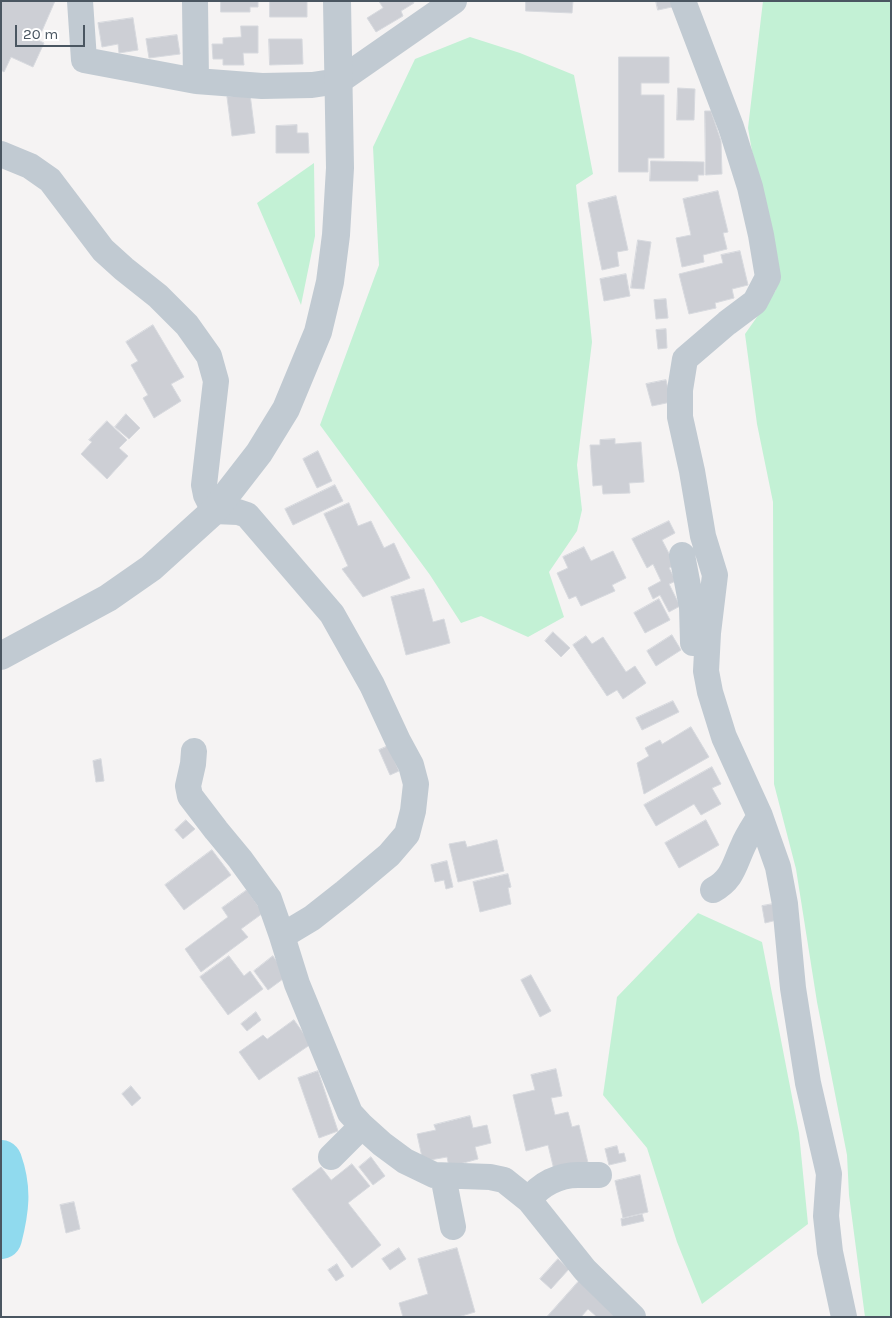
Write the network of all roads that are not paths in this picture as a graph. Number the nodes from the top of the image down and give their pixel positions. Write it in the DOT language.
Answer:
graph roads {
  1 [pos="80,1"];
  2 [pos="195,1"];
  3 [pos="337,1"];
  4 [pos="454,1"];
  5 [pos="683,1"];
  6 [pos="196,81"];
  7 [pos="338,81"];
  8 [pos="1,154"];
  9 [pos="214,511"];
  10 [pos="682,555"];
  11 [pos="1,656"];
  12 [pos="706,672"];
  13 [pos="194,752"];
  14 [pos="760,816"];
  15 [pos="713,890"];
  16 [pos="282,936"];
  17 [pos="362,1126"];
  18 [pos="331,1157"];
  19 [pos="599,1175"];
  20 [pos="443,1176"];
  21 [pos="529,1200"];
  22 [pos="452,1227"];
  23 [pos="633,1317"];
  24 [pos="844,1317"];
  1 -- 6 [label="street"];
  2 -- 6 [label="street"];
  3 -- 7 [label="street"];
  4 -- 7 [label="street"];
  5 -- 12 [label="street"];
  6 -- 7 [label="street"];
  7 -- 9 [label="street"];
  8 -- 9 [label="street"];
  9 -- 11 [label="street"];
  9 -- 16 [label="street"];
  10 -- 12 [label="street"];
  12 -- 14 [label="street"];
  13 -- 16 [label="street"];
  14 -- 15 [label="street"];
  14 -- 24 [label="street"];
  16 -- 17 [label="street"];
  17 -- 18 [label="street"];
  17 -- 20 [label="street"];
  19 -- 21 [label="street"];
  20 -- 21 [label="street"];
  20 -- 22 [label="street"];
  21 -- 23 [label="street"];
}
